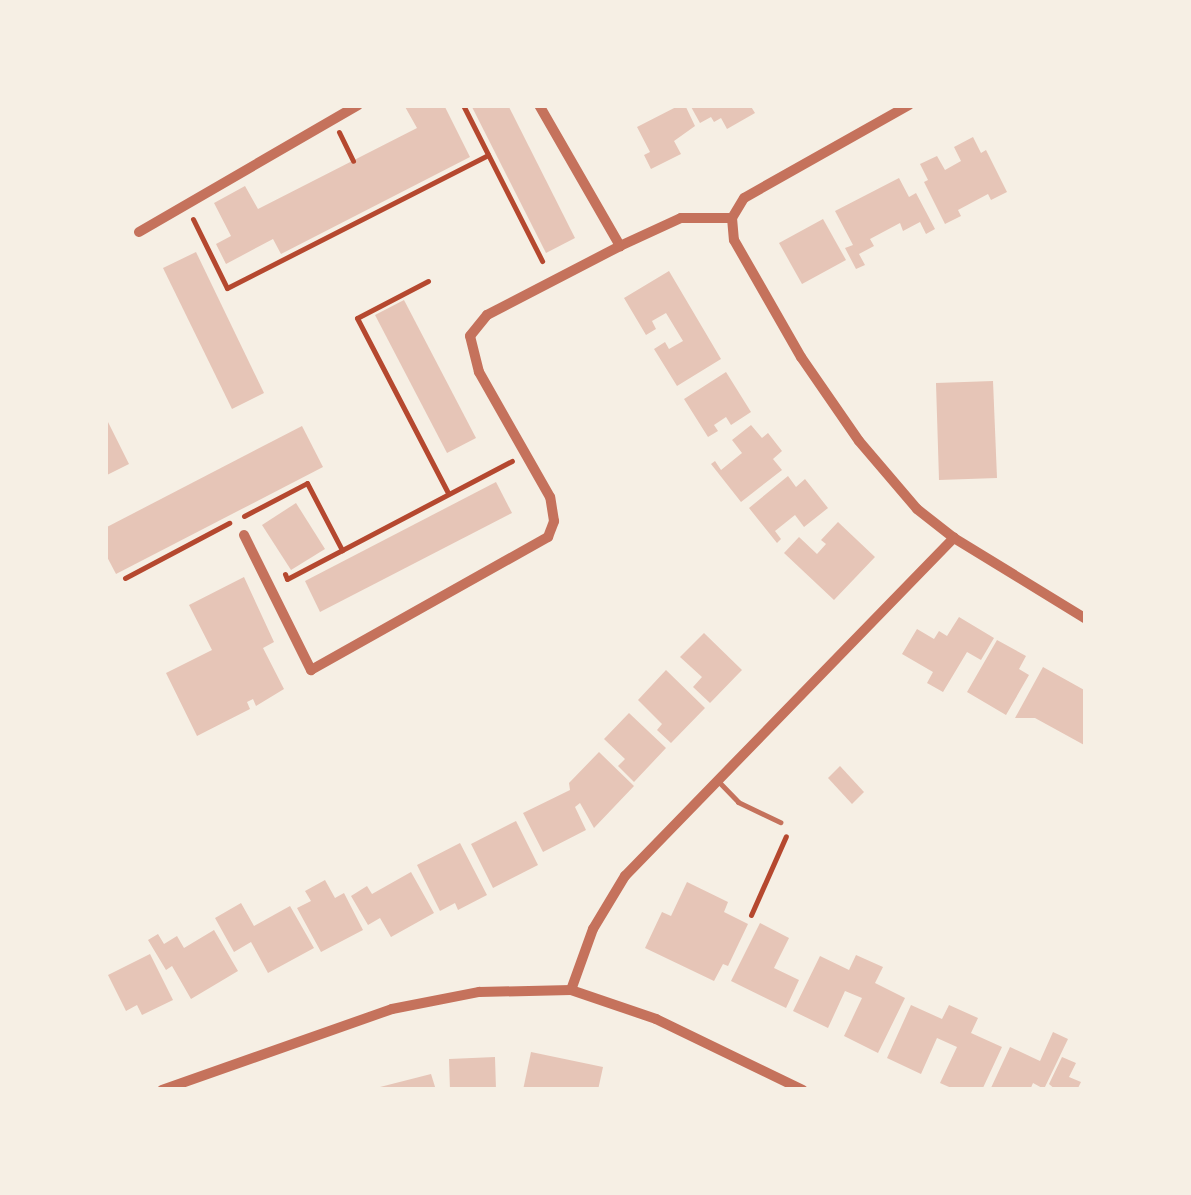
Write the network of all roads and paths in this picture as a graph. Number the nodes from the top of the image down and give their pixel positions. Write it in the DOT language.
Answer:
graph roads {
  1 [pos="358,105"];
  2 [pos="462,105"];
  3 [pos="539,105"];
  4 [pos="910,105"];
  5 [pos="332,118"];
  6 [pos="488,155"];
  7 [pos="353,161"];
  8 [pos="187,207"];
  9 [pos="732,218"];
  10 [pos="139,232"];
  11 [pos="620,246"];
  12 [pos="542,261"];
  13 [pos="428,281"];
  14 [pos="524,454"];
  15 [pos="449,494"];
  16 [pos="252,512"];
  17 [pos="261,528"];
  18 [pos="244,535"];
  19 [pos="954,538"];
  20 [pos="278,562"];
  21 [pos="1086,618"];
  22 [pos="718,781"];
  23 [pos="780,822"];
  24 [pos="751,915"];
  25 [pos="571,990"];
  26 [pos="162,1090"];
  27 [pos="803,1090"];
  1 -- 5 [label="street"];
  2 -- 6 [label="path"];
  3 -- 11 [label="street"];
  4 -- 9 [label="street"];
  5 -- 7 [label="path"];
  5 -- 8 [label="street"];
  6 -- 8 [label="path"];
  6 -- 12 [label="path"];
  8 -- 10 [label="street"];
  9 -- 11 [label="street"];
  9 -- 19 [label="street"];
  11 -- 14 [label="street"];
  13 -- 15 [label="path"];
  14 -- 15 [label="path"];
  14 -- 18 [label="street"];
  15 -- 20 [label="path"];
  16 -- 17 [label="path"];
  19 -- 21 [label="street"];
  19 -- 22 [label="street"];
  22 -- 23 [label="lane"];
  22 -- 25 [label="street"];
  23 -- 24 [label="path"];
  25 -- 26 [label="street"];
  25 -- 27 [label="street"];
}
